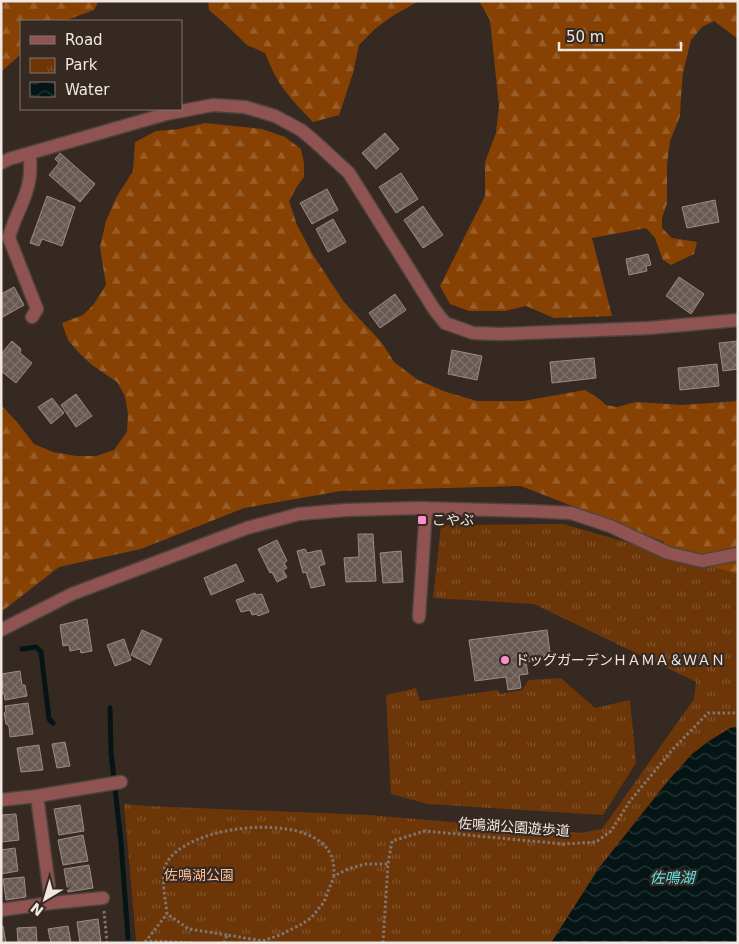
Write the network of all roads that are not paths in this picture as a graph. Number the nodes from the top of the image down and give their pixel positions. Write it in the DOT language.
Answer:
graph roads {
  1 [pos="30,154"];
  2 [pos="1,163"];
  3 [pos="32,317"];
  4 [pos="738,320"];
  5 [pos="426,508"];
  6 [pos="738,554"];
  7 [pos="418,617"];
  8 [pos="1,630"];
  9 [pos="115,783"];
  10 [pos="37,796"];
  11 [pos="1,800"];
  12 [pos="103,898"];
  13 [pos="51,903"];
  14 [pos="1,910"];
  1 -- 2 [label="street"];
  1 -- 3 [label="street"];
  1 -- 4 [label="street"];
  5 -- 6 [label="street"];
  5 -- 7 [label="street"];
  5 -- 8 [label="street"];
  9 -- 10 [label="street"];
  10 -- 11 [label="street"];
  10 -- 13 [label="street"];
  12 -- 13 [label="street"];
  13 -- 14 [label="street"];
}
